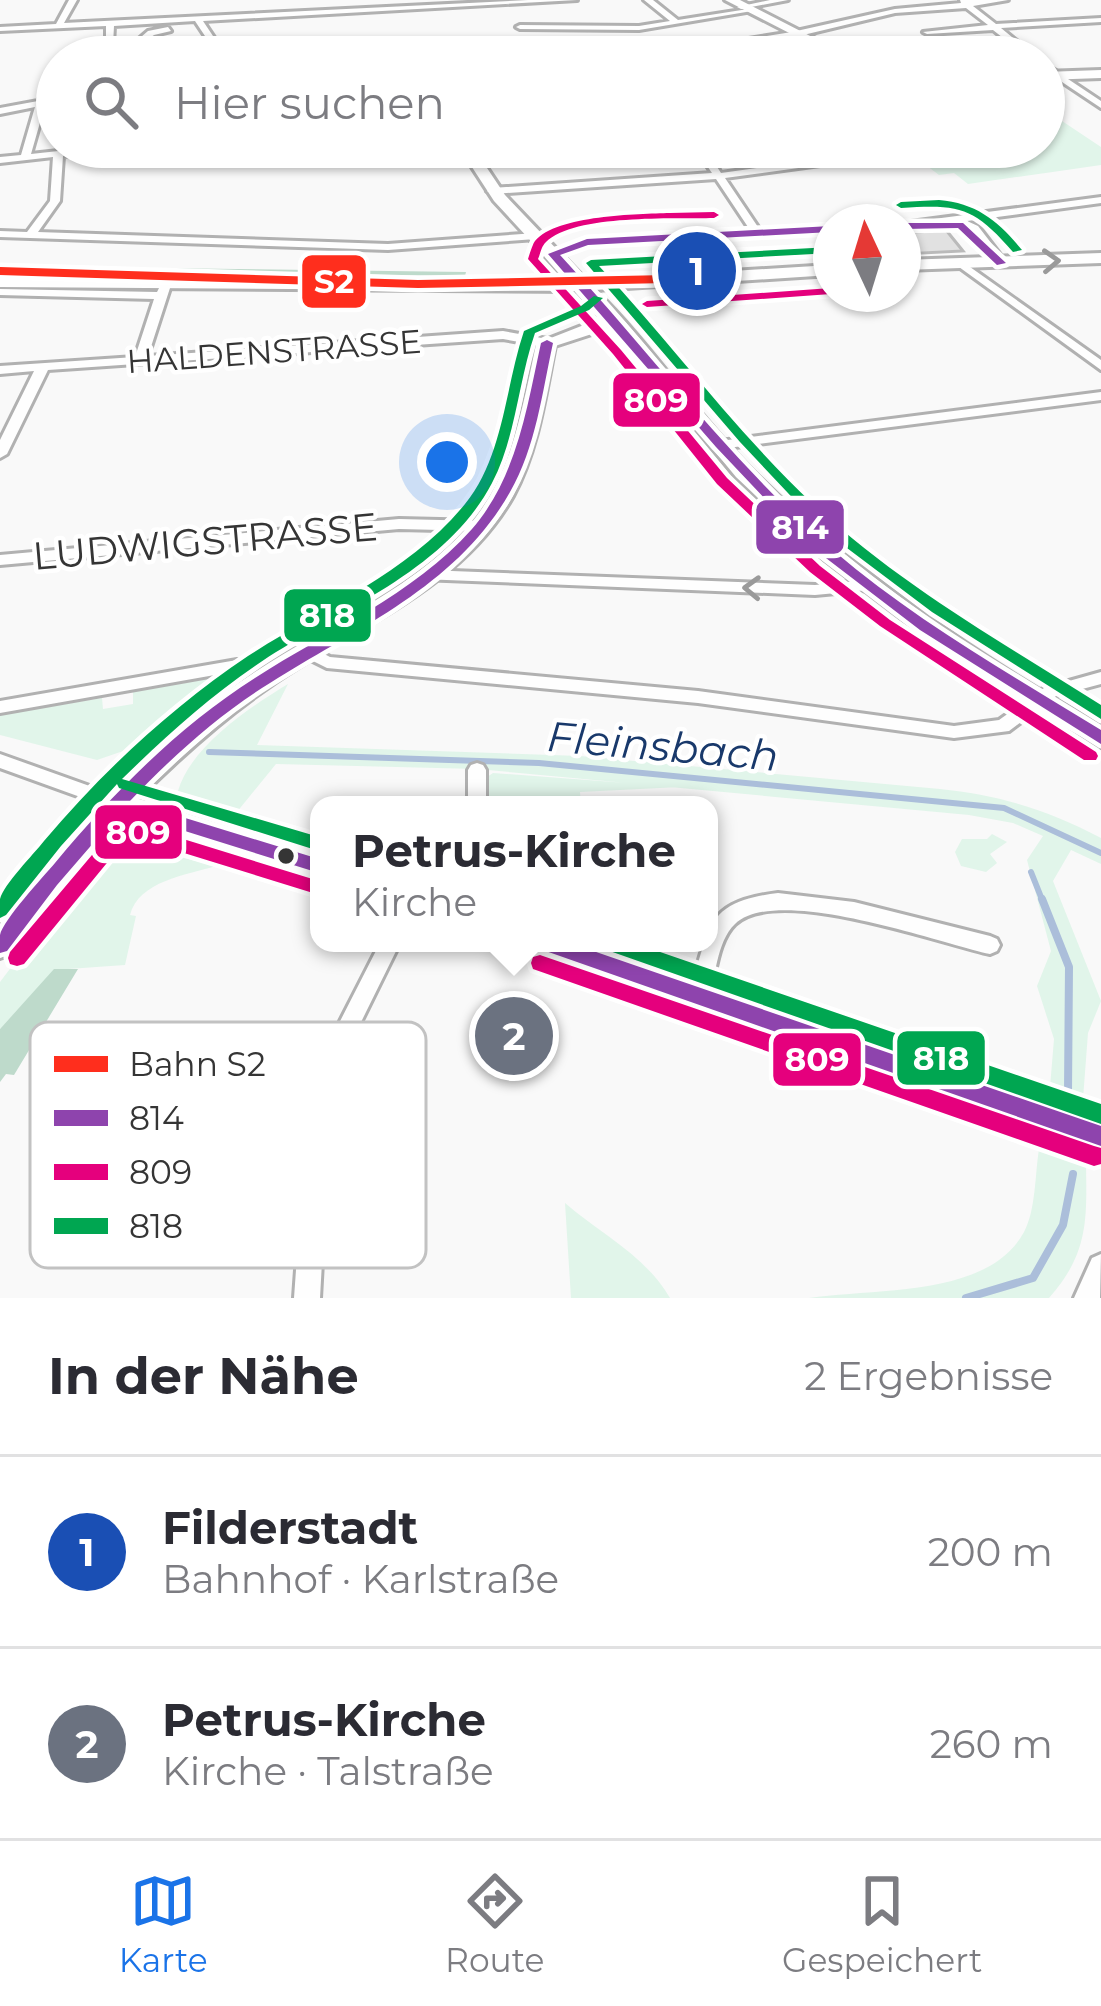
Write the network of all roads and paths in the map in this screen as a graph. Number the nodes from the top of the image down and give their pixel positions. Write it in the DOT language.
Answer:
graph roads {
  1 [pos="0,0"];
  2 [pos="9,0"];
  3 [pos="73,0"];
  4 [pos="573,0"];
  5 [pos="647,0"];
  6 [pos="784,0"];
  7 [pos="1004,0"];
  8 [pos="204,3"];
  9 [pos="521,3"];
  10 [pos="966,3"];
  11 [pos="740,6"];
  12 [pos="1101,20"];
  13 [pos="676,22"];
  14 [pos="110,24"];
  15 [pos="198,24"];
  16 [pos="58,26"];
  17 [pos="653,26"];
  18 [pos="520,27"];
  19 [pos="996,27"];
  20 [pos="0,29"];
  21 [pos="927,32"];
  22 [pos="797,34"];
  23 [pos="112,36"];
  24 [pos="145,36"];
  25 [pos="208,36"];
  26 [pos="517,36"];
  27 [pos="651,36"];
  28 [pos="783,36"];
  29 [pos="801,36"];
  30 [pos="1007,36"];
  31 [pos="1101,74"];
  32 [pos="1065,75"];
  33 [pos="1065,85"];
  34 [pos="36,104"];
  35 [pos="1101,105"];
  36 [pos="0,111"];
  37 [pos="36,117"];
  38 [pos="36,156"];
  39 [pos="25,157"];
  40 [pos="0,160"];
  41 [pos="57,168"];
  42 [pos="478,168"];
  43 [pos="713,168"];
  44 [pos="777,168"];
  45 [pos="719,176"];
  46 [pos="492,191"];
  47 [pos="1101,200"];
  48 [pos="961,222"];
  49 [pos="921,225"];
  50 [pos="813,231"];
  51 [pos="0,233"];
  52 [pos="31,234"];
  53 [pos="758,234"];
  54 [pos="536,236"];
  55 [pos="553,254"];
  56 [pos="1101,258"];
  57 [pos="1001,263"];
  58 [pos="963,265"];
  59 [pos="921,267"];
  60 [pos="813,274"];
  61 [pos="0,282"];
  62 [pos="529,287"];
  63 [pos="585,287"];
  64 [pos="163,290"];
  65 [pos="0,292"];
  66 [pos="610,314"];
  67 [pos="547,343"];
  68 [pos="140,361"];
  69 [pos="1101,366"];
  70 [pos="43,367"];
  71 [pos="0,370"];
  72 [pos="1101,396"];
  73 [pos="720,445"];
  74 [pos="0,454"];
  75 [pos="481,526"];
  76 [pos="0,560"];
  77 [pos="426,575"];
  78 [pos="868,585"];
  79 [pos="307,651"];
  80 [pos="237,666"];
  81 [pos="1101,678"];
  82 [pos="1038,700"];
  83 [pos="0,706"];
  84 [pos="1101,738"];
  85 [pos="0,761"];
  86 [pos="476,770"];
  87 [pos="477,796"];
  88 [pos="119,804"];
  89 [pos="310,863"];
  90 [pos="718,944"];
  91 [pos="0,945"];
  92 [pos="990,946"];
  93 [pos="385,952"];
  94 [pos="573,952"];
  95 [pos="715,952"];
  96 [pos="698,996"];
  97 [pos="350,1022"];
  98 [pos="1101,1136"];
  99 [pos="1101,1267"];
  100 [pos="310,1268"];
  101 [pos="308,1298"];
  102 [pos="1087,1298"];
  1 -- 2 [label="street"];
  3 -- 16 [label="street"];
  4 -- 9 [label="street"];
  5 -- 13 [label="street"];
  6 -- 11 [label="street"];
  7 -- 10 [label="street"];
  8 -- 15 [label="street"];
  9 -- 15 [label="street"];
  9 -- 18 [label="street"];
  10 -- 19 [label="street"];
  10 -- 22 [label="street"];
  11 -- 13 [label="street"];
  11 -- 22 [label="main road"];
  12 -- 19 [label="street"];
  13 -- 17 [label="street"];
  14 -- 15 [label="street"];
  14 -- 16 [label="street"];
  14 -- 23 [label="street"];
  15 -- 24 [label="street"];
  15 -- 25 [label="street"];
  16 -- 20 [label="street"];
  17 -- 18 [label="street"];
  17 -- 27 [label="street"];
  18 -- 26 [label="street"];
  19 -- 21 [label="street"];
  19 -- 30 [label="street"];
  22 -- 28 [label="street"];
  22 -- 29 [label="main road"];
  31 -- 32 [label="main road"];
  33 -- 35 [label="street"];
  34 -- 36 [label="street"];
  37 -- 39 [label="street"];
  38 -- 39 [label="street"];
  39 -- 40 [label="street"];
  41 -- 52 [label="street"];
  42 -- 46 [label="main road"];
  43 -- 45 [label="street"];
  44 -- 45 [label="street"];
  45 -- 46 [label="street"];
  45 -- 53 [label="street"];
  46 -- 54 [label="main road"];
  47 -- 48 [label="street"];
  48 -- 49 [label="street"];
  48 -- 57 [label="street"];
  50 -- 53 [label="street"];
  51 -- 52 [label="street"];
  52 -- 54 [label="street"];
  53 -- 55 [label="street"];
  54 -- 55 [label="main road"];
  55 -- 62 [label="main road"];
  55 -- 63 [label="main road"];
  57 -- 56 [label="main road, one-way"];
  57 -- 58 [label="main road"];
  58 -- 59 [label="main road"];
  58 -- 69 [label="street"];
  60 -- 63 [label="main road"];
  61 -- 64 [label="main road"];
  62 -- 63 [label="main road"];
  62 -- 64 [label="main road"];
  63 -- 66 [label="main road"];
  64 -- 65 [label="street"];
  64 -- 68 [label="street"];
  66 -- 67 [label="main road"];
  66 -- 73 [label="main road"];
  67 -- 68 [label="street, HALDENSTRASSE"];
  67 -- 75 [label="main road"];
  68 -- 70 [label="street, HALDENSTRASSE"];
  70 -- 71 [label="street, HALDENSTRASSE"];
  70 -- 74 [label="street"];
  72 -- 73 [label="street"];
  73 -- 78 [label="main road"];
  75 -- 76 [label="street, LUDWIGSTRASSE"];
  75 -- 77 [label="main road"];
  78 -- 77 [label="street, one-way"];
  77 -- 79 [label="main road"];
  78 -- 82 [label="main road"];
  79 -- 82 [label="street"];
  79 -- 88 [label="main road"];
  80 -- 83 [label="street"];
  81 -- 82 [label="street"];
  82 -- 84 [label="main road"];
  85 -- 88 [label="street"];
  86 -- 87 [label="street"];
  88 -- 89 [label="main road"];
  88 -- 91 [label="main road"];
  90 -- 92 [label="street"];
  93 -- 97 [label="street"];
  94 -- 96 [label="main road"];
  95 -- 96 [label="street"];
  96 -- 98 [label="main road"];
  99 -- 102 [label="street"];
  100 -- 101 [label="street"];
}
